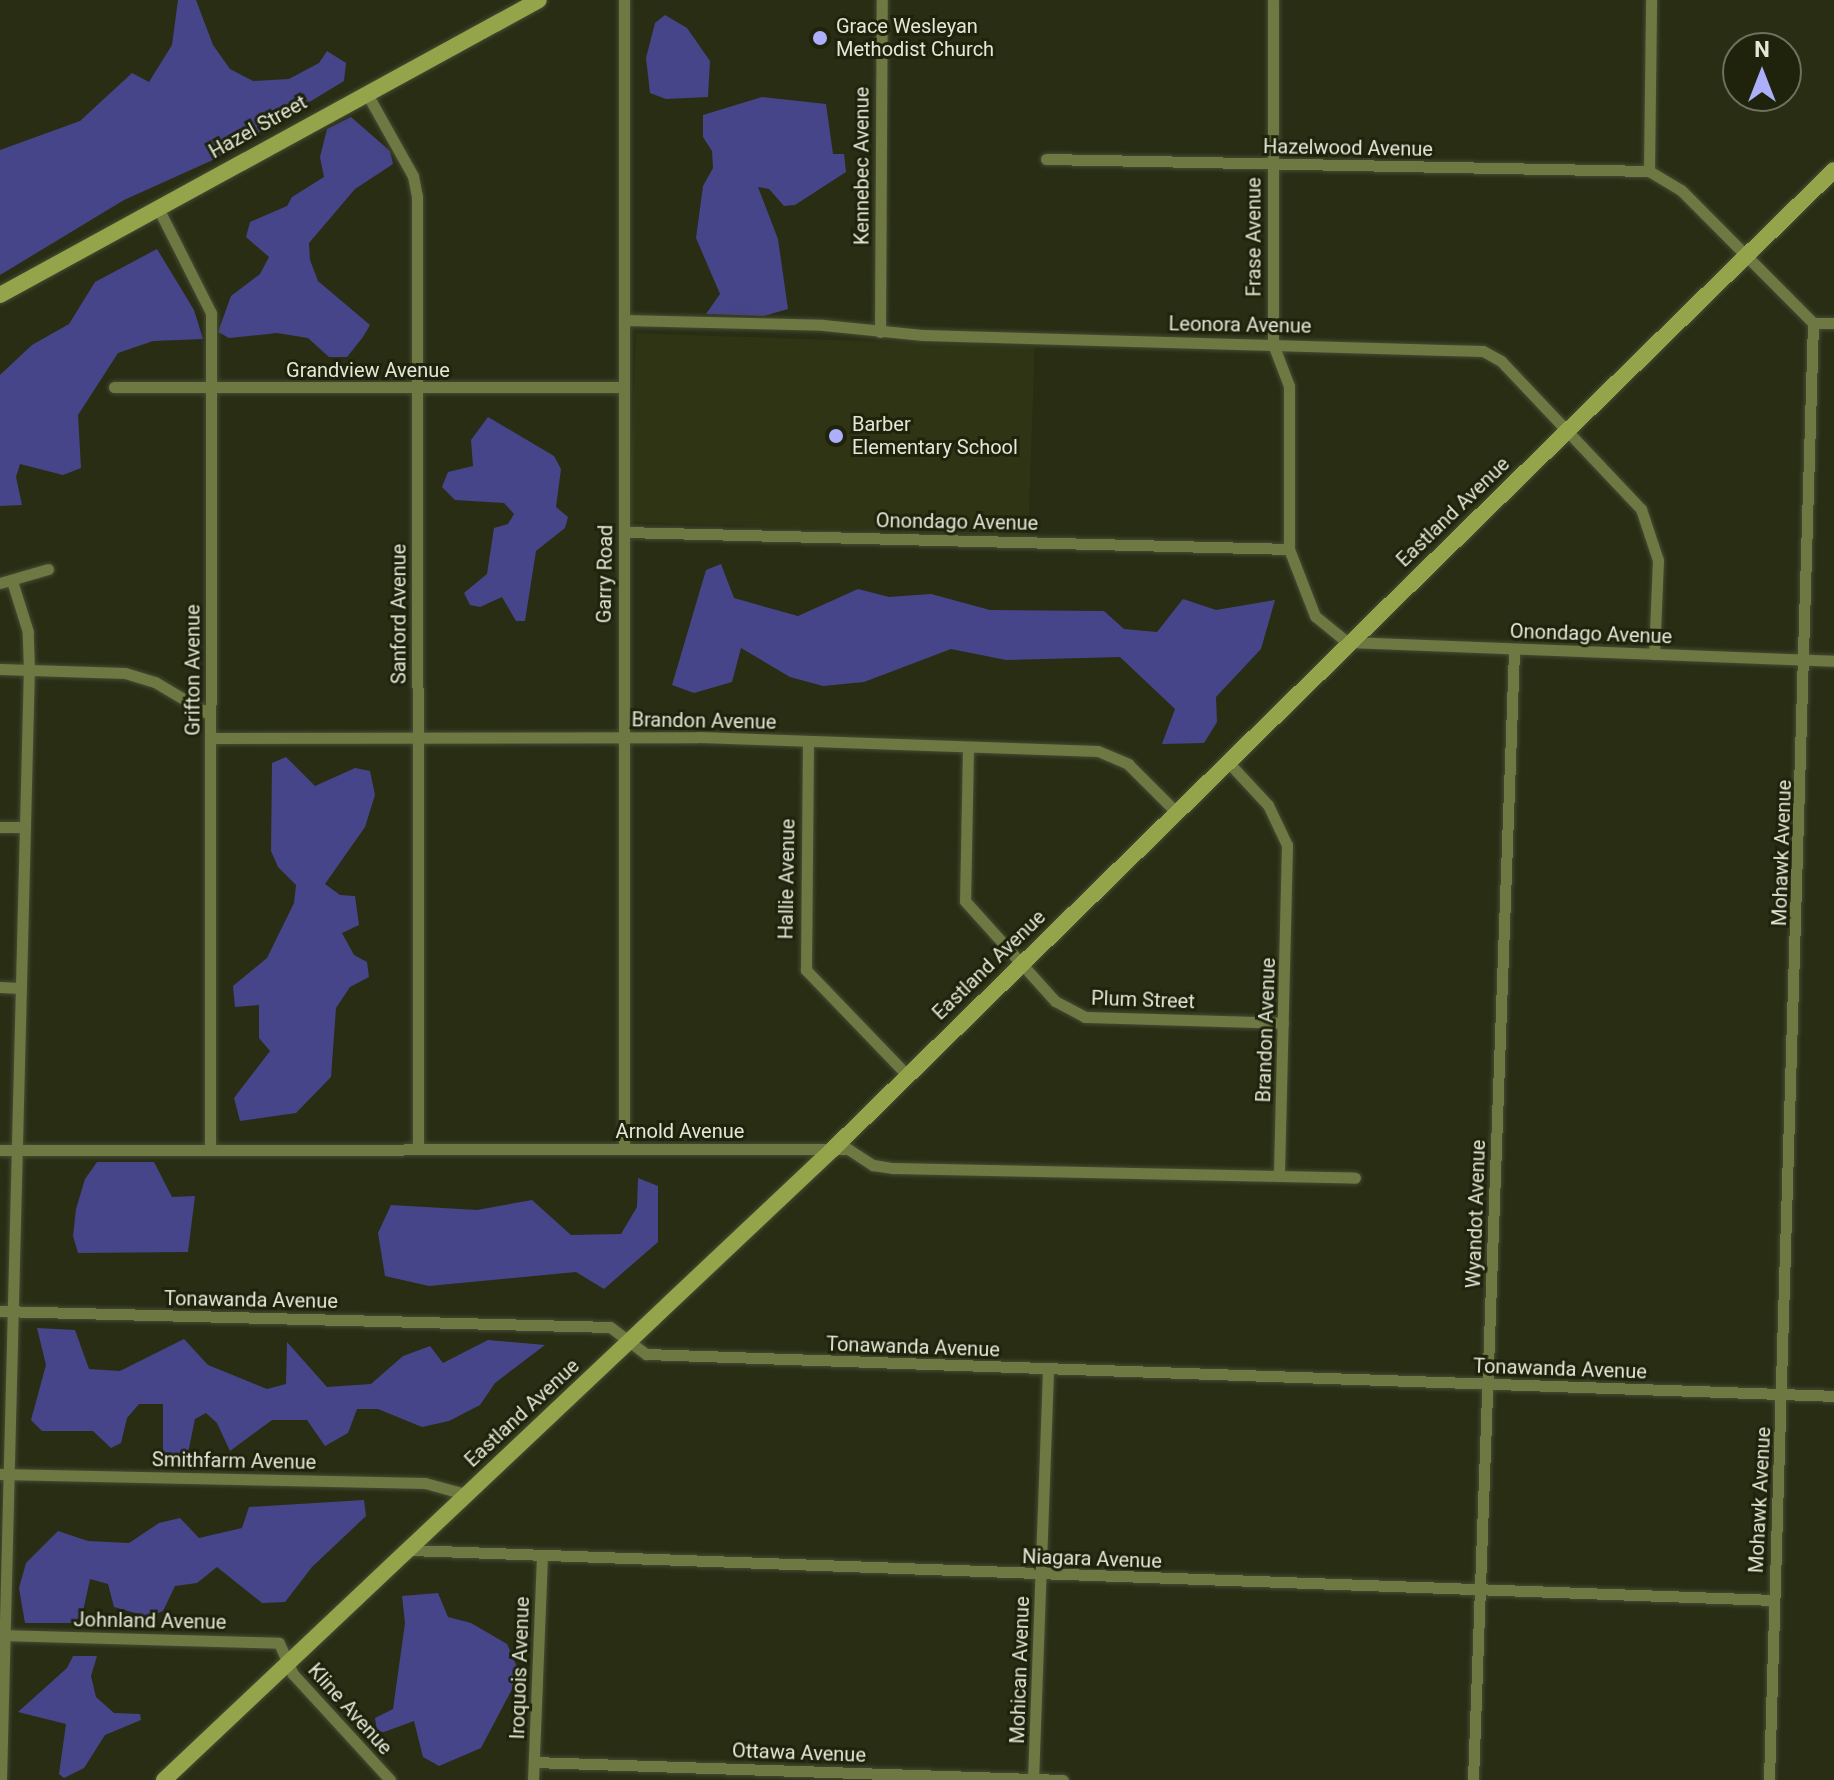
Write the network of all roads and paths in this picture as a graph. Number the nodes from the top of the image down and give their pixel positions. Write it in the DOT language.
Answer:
graph roads {
  1 [pos="539,0"];
  2 [pos="624,0"];
  3 [pos="882,0"];
  4 [pos="1273,0"];
  5 [pos="1651,0"];
  6 [pos="366,92"];
  7 [pos="1046,159"];
  8 [pos="1273,165"];
  9 [pos="1834,170"];
  10 [pos="1649,171"];
  11 [pos="157,206"];
  12 [pos="1748,256"];
  13 [pos="0,295"];
  14 [pos="624,320"];
  15 [pos="1813,323"];
  16 [pos="1834,323"];
  17 [pos="880,332"];
  18 [pos="1273,344"];
  19 [pos="114,387"];
  20 [pos="211,387"];
  21 [pos="621,387"];
  22 [pos="418,388"];
  23 [pos="1566,430"];
  24 [pos="624,532"];
  25 [pos="1289,549"];
  26 [pos="48,569"];
  27 [pos="0,583"];
  28 [pos="13,584"];
  29 [pos="1347,642"];
  30 [pos="1514,650"];
  31 [pos="1654,654"];
  32 [pos="1806,660"];
  33 [pos="1834,661"];
  34 [pos="0,669"];
  35 [pos="29,670"];
  36 [pos="209,714"];
  37 [pos="210,738"];
  38 [pos="416,738"];
  39 [pos="623,738"];
  40 [pos="808,741"];
  41 [pos="968,748"];
  42 [pos="1228,762"];
  43 [pos="1175,811"];
  44 [pos="0,827"];
  45 [pos="25,827"];
  46 [pos="1018,965"];
  47 [pos="0,987"];
  48 [pos="20,988"];
  49 [pos="1283,1023"];
  50 [pos="906,1074"];
  51 [pos="210,1148"];
  52 [pos="418,1148"];
  53 [pos="624,1149"];
  54 [pos="833,1149"];
  55 [pos="0,1150"];
  56 [pos="17,1150"];
  57 [pos="1279,1176"];
  58 [pos="1355,1178"];
  59 [pos="0,1311"];
  60 [pos="14,1311"];
  61 [pos="628,1341"];
  62 [pos="1048,1369"];
  63 [pos="1488,1385"];
  64 [pos="1783,1394"];
  65 [pos="1834,1396"];
  66 [pos="4,1474"];
  67 [pos="465,1494"];
  68 [pos="410,1550"];
  69 [pos="542,1558"];
  70 [pos="1042,1575"];
  71 [pos="1480,1590"];
  72 [pos="1773,1600"];
  73 [pos="2,1635"];
  74 [pos="289,1659"];
  75 [pos="534,1762"];
  76 [pos="1033,1779"];
  77 [pos="1,1780"];
  78 [pos="164,1780"];
  79 [pos="390,1780"];
  80 [pos="533,1780"];
  81 [pos="1063,1780"];
  82 [pos="1473,1780"];
  83 [pos="1769,1780"];
  1 -- 6 [label="street, Hazel Street"];
  2 -- 14 [label="street, Garry Road"];
  3 -- 17 [label="street, Kennebec Avenue"];
  4 -- 8 [label="street, Frase Avenue"];
  5 -- 10 [label="street"];
  6 -- 11 [label="street, Hazel Street"];
  6 -- 22 [label="street, Sanford Avenue"];
  7 -- 8 [label="street, Hazelwood Avenue"];
  8 -- 10 [label="street, Hazelwood Avenue"];
  8 -- 18 [label="street, Frase Avenue"];
  9 -- 12 [label="street, Eastland Avenue"];
  10 -- 12 [label="street"];
  11 -- 13 [label="street, Hazel Street"];
  11 -- 20 [label="street, Grifton Avenue"];
  12 -- 15 [label="street"];
  12 -- 23 [label="street, Eastland Avenue"];
  14 -- 17 [label="street, Leonora Avenue"];
  14 -- 21 [label="street, Garry Road"];
  15 -- 16 [label="street"];
  15 -- 32 [label="street, Mohawk Avenue"];
  17 -- 18 [label="street, Leonora Avenue"];
  18 -- 23 [label="street, Leonora Avenue"];
  18 -- 25 [label="street, Frase Avenue"];
  19 -- 20 [label="street, Grandview Avenue"];
  20 -- 22 [label="street, Grandview Avenue"];
  20 -- 36 [label="street, Grifton Avenue"];
  21 -- 22 [label="street, Grandview Avenue"];
  21 -- 24 [label="street, Garry Road"];
  22 -- 38 [label="street, Sanford Avenue"];
  23 -- 29 [label="street, Eastland Avenue"];
  23 -- 31 [label="street, Leonora Avenue"];
  24 -- 25 [label="street, Onondago Avenue"];
  24 -- 39 [label="street, Garry Road"];
  25 -- 29 [label="street, Frase Avenue"];
  26 -- 28 [label="street"];
  27 -- 28 [label="street"];
  28 -- 35 [label="street"];
  29 -- 30 [label="street, Onondago Avenue"];
  29 -- 42 [label="street, Eastland Avenue"];
  30 -- 31 [label="street, Onondago Avenue"];
  30 -- 63 [label="street, Wyandot Avenue"];
  31 -- 32 [label="street, Onondago Avenue"];
  32 -- 33 [label="street, Onondago Avenue"];
  32 -- 64 [label="street, Mohawk Avenue"];
  34 -- 35 [label="street"];
  35 -- 36 [label="street"];
  35 -- 45 [label="street"];
  36 -- 37 [label="street, Grifton Avenue"];
  37 -- 38 [label="street, Brandon Avenue"];
  37 -- 51 [label="street, Grifton Avenue"];
  38 -- 39 [label="street, Brandon Avenue"];
  38 -- 52 [label="street, Sanford Avenue"];
  39 -- 40 [label="street, Brandon Avenue"];
  39 -- 53 [label="street, Garry Road"];
  40 -- 41 [label="street, Brandon Avenue"];
  40 -- 50 [label="street, Hallie Avenue"];
  41 -- 43 [label="street, Brandon Avenue"];
  41 -- 46 [label="street, Plum Street"];
  42 -- 43 [label="street, Eastland Avenue"];
  42 -- 49 [label="street, Brandon Avenue"];
  43 -- 46 [label="street, Eastland Avenue"];
  44 -- 45 [label="street"];
  45 -- 48 [label="street"];
  46 -- 49 [label="street, Plum Street"];
  46 -- 50 [label="street, Eastland Avenue"];
  47 -- 48 [label="street"];
  48 -- 56 [label="street"];
  49 -- 57 [label="street, Brandon Avenue"];
  50 -- 54 [label="street, Eastland Avenue"];
  51 -- 52 [label="street, Arnold Avenue"];
  51 -- 56 [label="street, Arnold Avenue"];
  52 -- 53 [label="street, Arnold Avenue"];
  53 -- 54 [label="street, Arnold Avenue"];
  54 -- 57 [label="street, Arnold Avenue"];
  54 -- 61 [label="street, Eastland Avenue"];
  55 -- 56 [label="street, Arnold Avenue"];
  56 -- 60 [label="street"];
  57 -- 58 [label="street, Arnold Avenue"];
  59 -- 60 [label="street, Tonawanda Avenue"];
  60 -- 61 [label="street, Tonawanda Avenue"];
  60 -- 66 [label="street"];
  61 -- 62 [label="street, Tonawanda Avenue"];
  61 -- 67 [label="street, Eastland Avenue"];
  62 -- 63 [label="street, Tonawanda Avenue"];
  62 -- 70 [label="street, Mohican Avenue"];
  63 -- 64 [label="street, Tonawanda Avenue"];
  63 -- 71 [label="street, Wyandot Avenue"];
  64 -- 65 [label="street, Tonawanda Avenue"];
  64 -- 72 [label="street, Mohawk Avenue"];
  66 -- 67 [label="street, Smithfarm Avenue"];
  66 -- 73 [label="street"];
  67 -- 68 [label="street, Eastland Avenue"];
  68 -- 69 [label="street, Niagara Avenue"];
  68 -- 74 [label="street, Eastland Avenue"];
  69 -- 70 [label="street, Niagara Avenue"];
  69 -- 75 [label="street, Iroquois Avenue"];
  70 -- 71 [label="street, Niagara Avenue"];
  70 -- 76 [label="street, Mohican Avenue"];
  71 -- 72 [label="street, Niagara Avenue"];
  71 -- 82 [label="street, Wyandot Avenue"];
  72 -- 83 [label="street, Mohawk Avenue"];
  73 -- 74 [label="street, Johnland Avenue"];
  73 -- 77 [label="street"];
  74 -- 78 [label="street, Eastland Avenue"];
  74 -- 79 [label="street, Kline Avenue"];
  75 -- 76 [label="street, Ottawa Avenue"];
  75 -- 80 [label="street, Iroquois Avenue"];
  76 -- 81 [label="street, Ottawa Avenue"];
}
